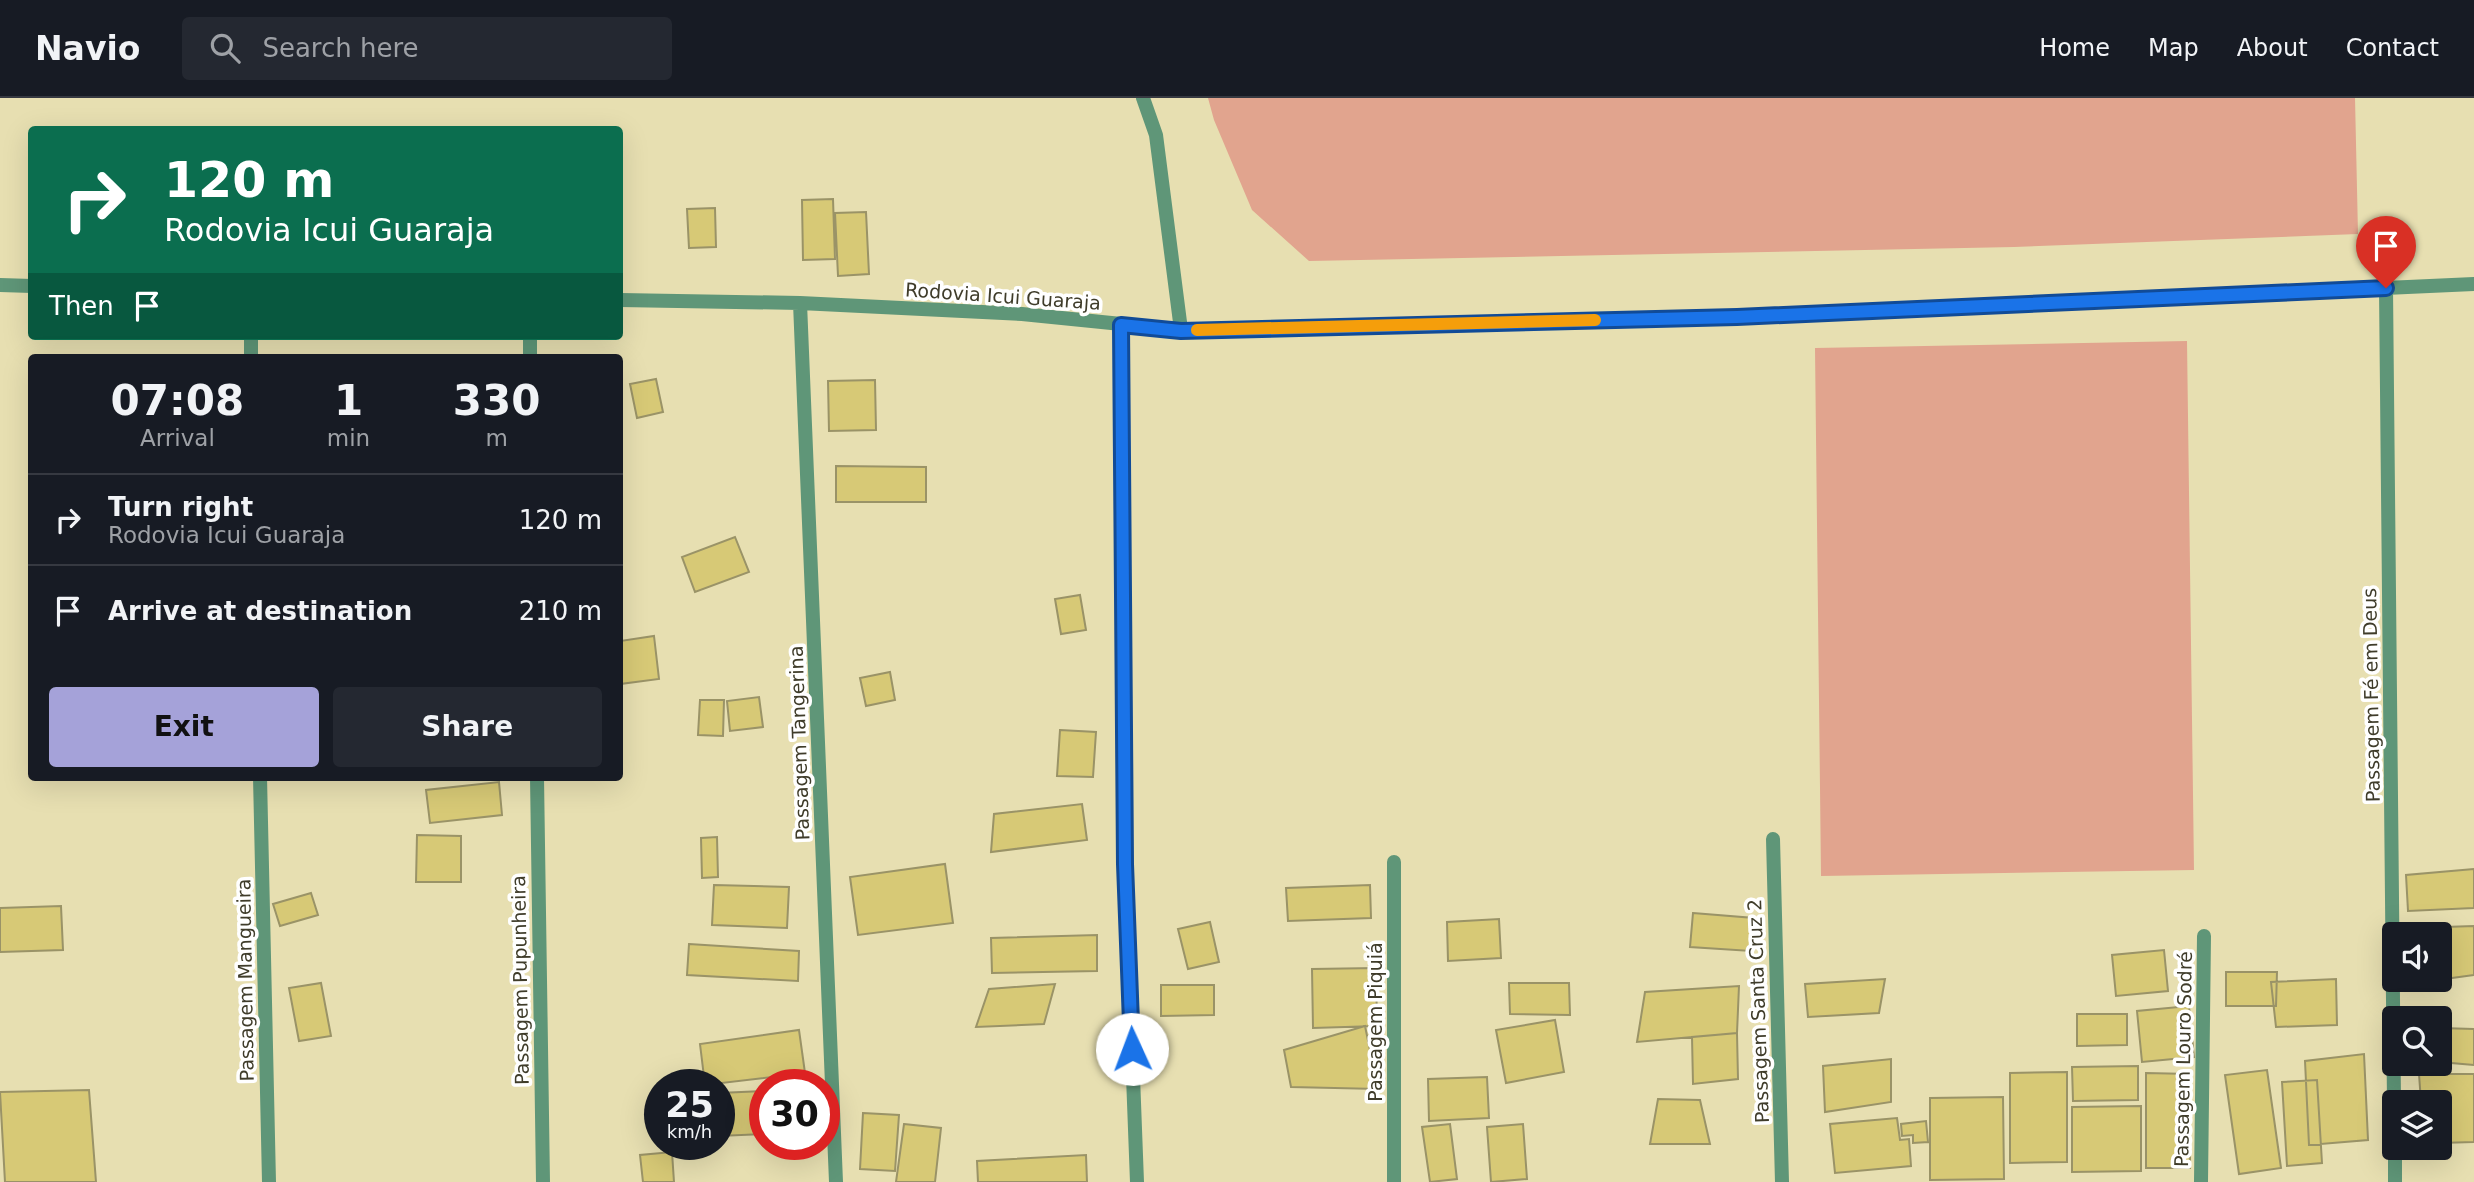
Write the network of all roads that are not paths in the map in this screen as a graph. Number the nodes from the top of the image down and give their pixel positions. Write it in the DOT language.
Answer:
graph roads {
  1 [pos="1143,98"];
  2 [pos="2474,284"];
  3 [pos="0,285"];
  4 [pos="28,286"];
  5 [pos="2386,288"];
  6 [pos="623,300"];
  7 [pos="800,303"];
  8 [pos="1121,325"];
  9 [pos="1181,331"];
  10 [pos="260,781"];
  11 [pos="537,781"];
  12 [pos="1773,839"];
  13 [pos="1394,862"];
  14 [pos="2204,936"];
  15 [pos="2394,1090"];
  16 [pos="2395,1160"];
  17 [pos="269,1182"];
  18 [pos="543,1182"];
  19 [pos="836,1182"];
  20 [pos="1137,1182"];
  21 [pos="1394,1182"];
  22 [pos="1782,1182"];
  23 [pos="2201,1182"];
  24 [pos="2395,1182"];
  1 -- 9 [label="street"];
  2 -- 5 [label="street, Rodovia Icui Guaraja"];
  3 -- 4 [label="street"];
  5 -- 9 [label="street, Rodovia Icui Guaraja"];
  5 -- 15 [label="street, Passagem Fé em Deus"];
  6 -- 7 [label="street, Rodovia Icui Guaraja"];
  7 -- 8 [label="street, Rodovia Icui Guaraja"];
  7 -- 19 [label="street, Passagem Tangerina"];
  8 -- 9 [label="street, Rodovia Icui Guaraja"];
  8 -- 20 [label="street"];
  10 -- 17 [label="street, Passagem Mangueira"];
  11 -- 18 [label="street, Passagem Pupunheira"];
  12 -- 22 [label="street, Passagem Santa Cruz 2"];
  13 -- 21 [label="street, Passagem Piquiá"];
  14 -- 23 [label="street, Passagem Louro Sodré"];
  16 -- 24 [label="street"];
}
